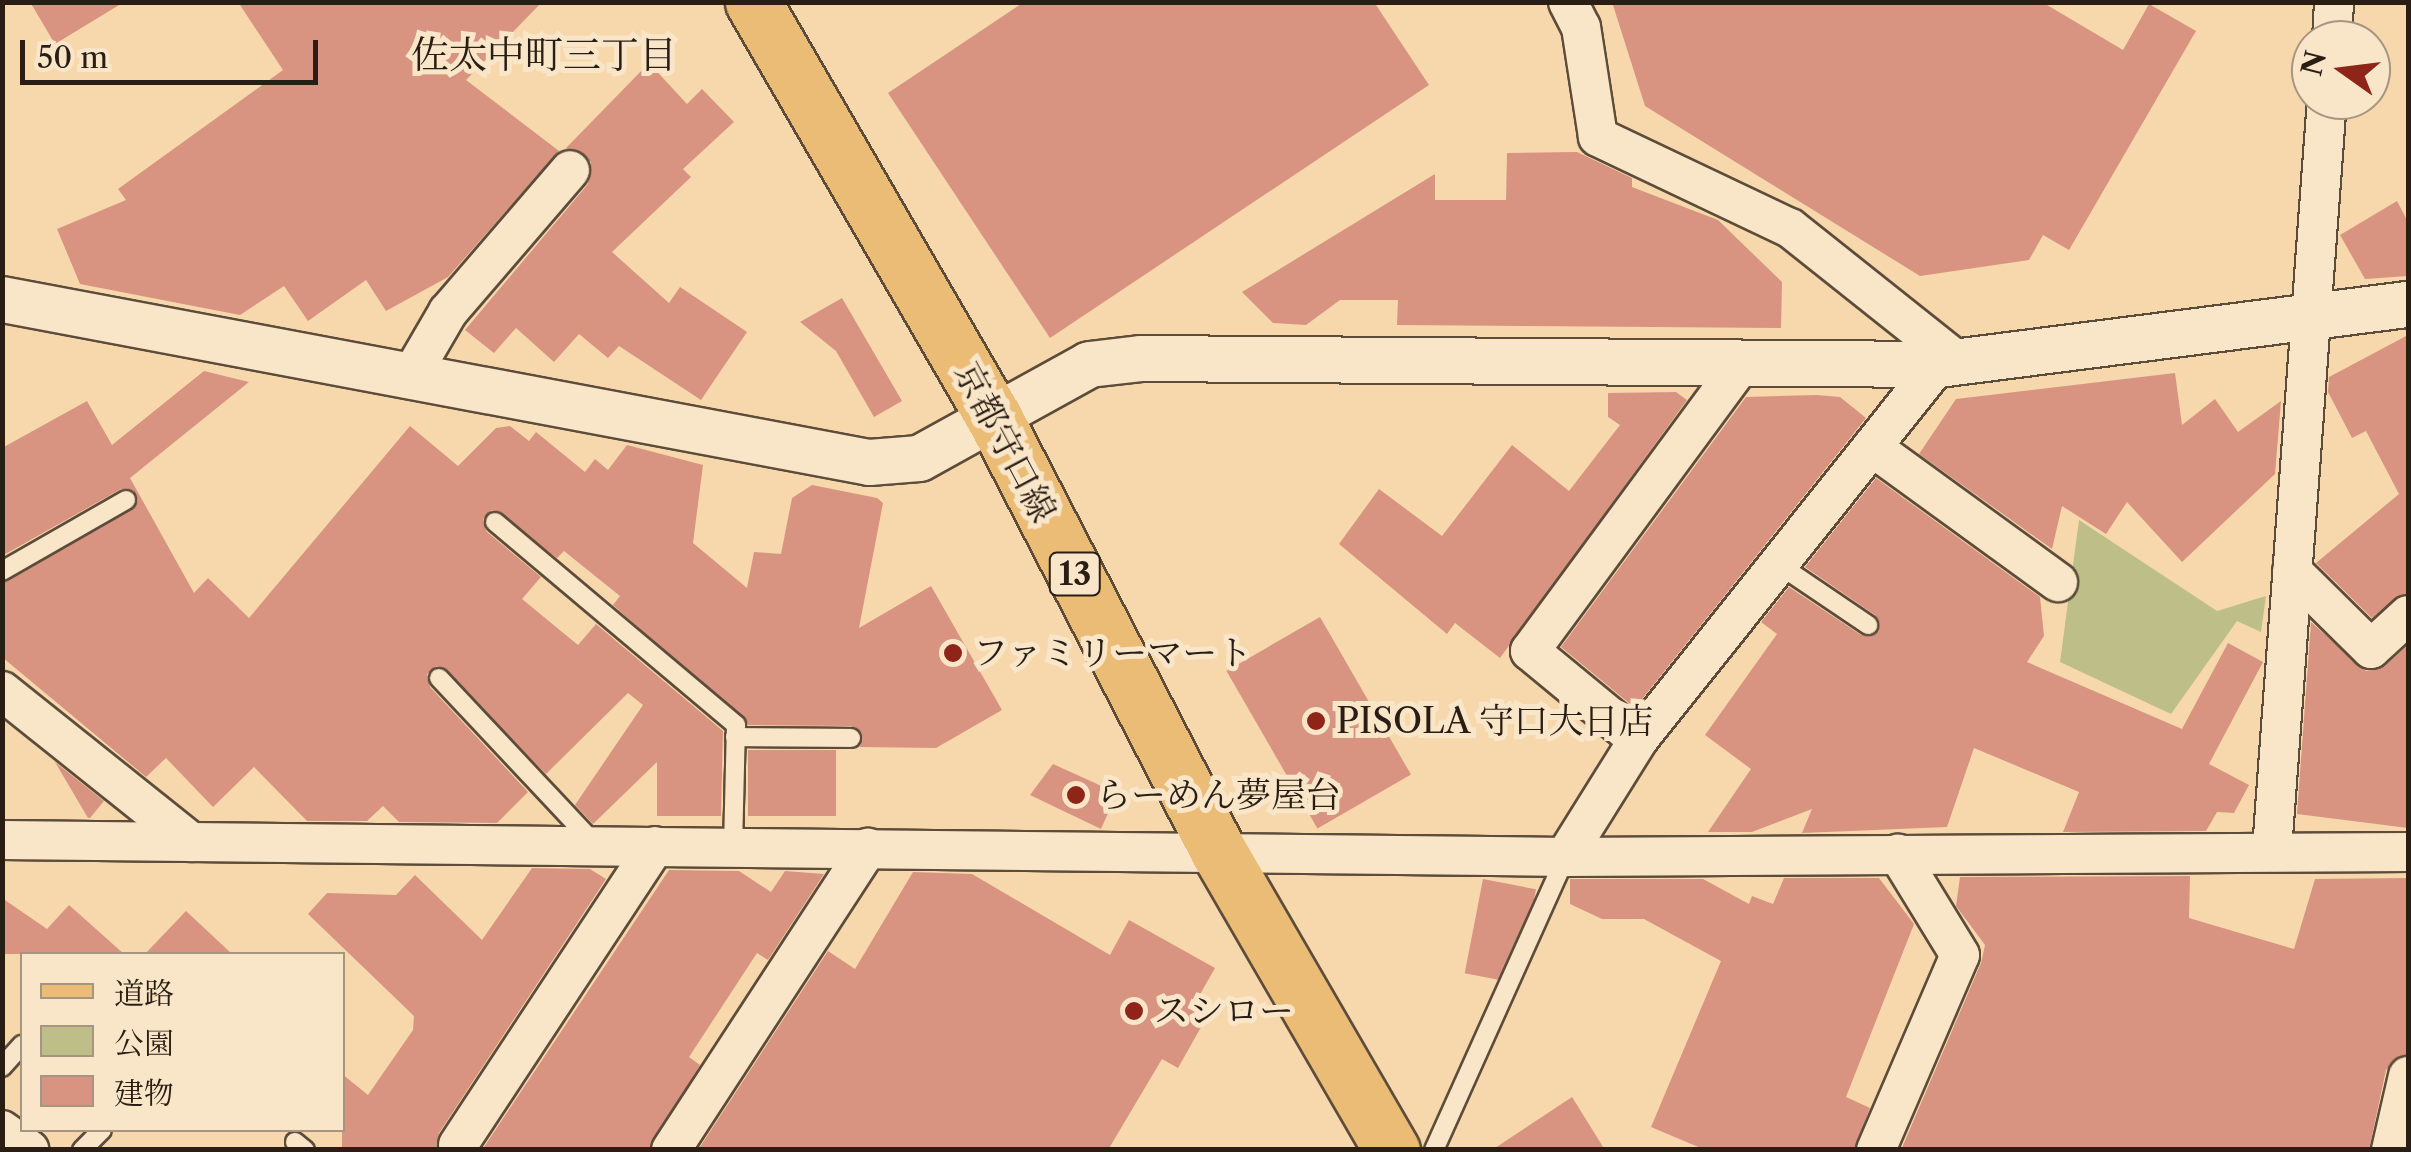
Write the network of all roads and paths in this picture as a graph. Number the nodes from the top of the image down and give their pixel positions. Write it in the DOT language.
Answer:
graph roads {
  1 [pos="754,2"];
  2 [pos="1568,2"];
  3 [pos="2326,120"];
  4 [pos="570,170"];
  5 [pos="2,299"];
  6 [pos="2408,304"];
  7 [pos="2311,316"];
  8 [pos="1742,363"];
  9 [pos="1948,363"];
  10 [pos="410,379"];
  11 [pos="994,417"];
  12 [pos="1872,447"];
  13 [pos="126,500"];
  14 [pos="495,522"];
  15 [pos="1778,564"];
  16 [pos="2,571"];
  17 [pos="2292,571"];
  18 [pos="2058,582"];
  19 [pos="2408,615"];
  20 [pos="1868,625"];
  21 [pos="440,678"];
  22 [pos="2,691"];
  23 [pos="735,737"];
  24 [pos="851,738"];
  25 [pos="1638,740"];
  26 [pos="2,840"];
  27 [pos="192,842"];
  28 [pos="596,845"];
  29 [pos="654,846"];
  30 [pos="732,846"];
  31 [pos="868,848"];
  32 [pos="2272,850"];
  33 [pos="1219,852"];
  34 [pos="2408,852"];
  35 [pos="1898,854"];
  36 [pos="1565,857"];
  37 [pos="20,1047"];
  38 [pos="2,1067"];
  39 [pos="2408,1076"];
  40 [pos="100,1132"];
  41 [pos="458,1145"];
  42 [pos="82,1150"];
  43 [pos="671,1150"];
  44 [pos="1392,1150"];
  45 [pos="1434,1150"];
  46 [pos="1876,1150"];
  47 [pos="2391,1150"];
  1 -- 11 [label="main road, 京都守口線 / 13"];
  2 -- 9 [label="street"];
  3 -- 7 [label="street"];
  4 -- 10 [label="street"];
  5 -- 10 [label="street"];
  6 -- 7 [label="street"];
  7 -- 9 [label="street"];
  7 -- 17 [label="street"];
  8 -- 9 [label="street"];
  8 -- 11 [label="street"];
  8 -- 25 [label="street"];
  9 -- 12 [label="street"];
  10 -- 11 [label="street"];
  11 -- 33 [label="main road, 京都守口線 / 13"];
  12 -- 15 [label="street"];
  12 -- 18 [label="street"];
  13 -- 16 [label="lane"];
  14 -- 23 [label="lane"];
  15 -- 20 [label="lane"];
  15 -- 25 [label="street"];
  17 -- 19 [label="street"];
  17 -- 32 [label="street"];
  21 -- 28 [label="lane"];
  22 -- 27 [label="street"];
  23 -- 24 [label="lane"];
  23 -- 30 [label="lane"];
  25 -- 36 [label="street"];
  26 -- 27 [label="street"];
  27 -- 28 [label="street"];
  28 -- 29 [label="street"];
  29 -- 30 [label="street"];
  29 -- 41 [label="street"];
  30 -- 31 [label="street"];
  31 -- 33 [label="street"];
  31 -- 43 [label="street"];
  32 -- 34 [label="street"];
  32 -- 35 [label="street"];
  33 -- 36 [label="street"];
  33 -- 44 [label="main road, 京都守口線 / 13"];
  35 -- 36 [label="street"];
  35 -- 46 [label="street"];
  36 -- 45 [label="lane"];
  37 -- 38 [label="lane"];
  39 -- 47 [label="street"];
  40 -- 42 [label="lane"];
}
